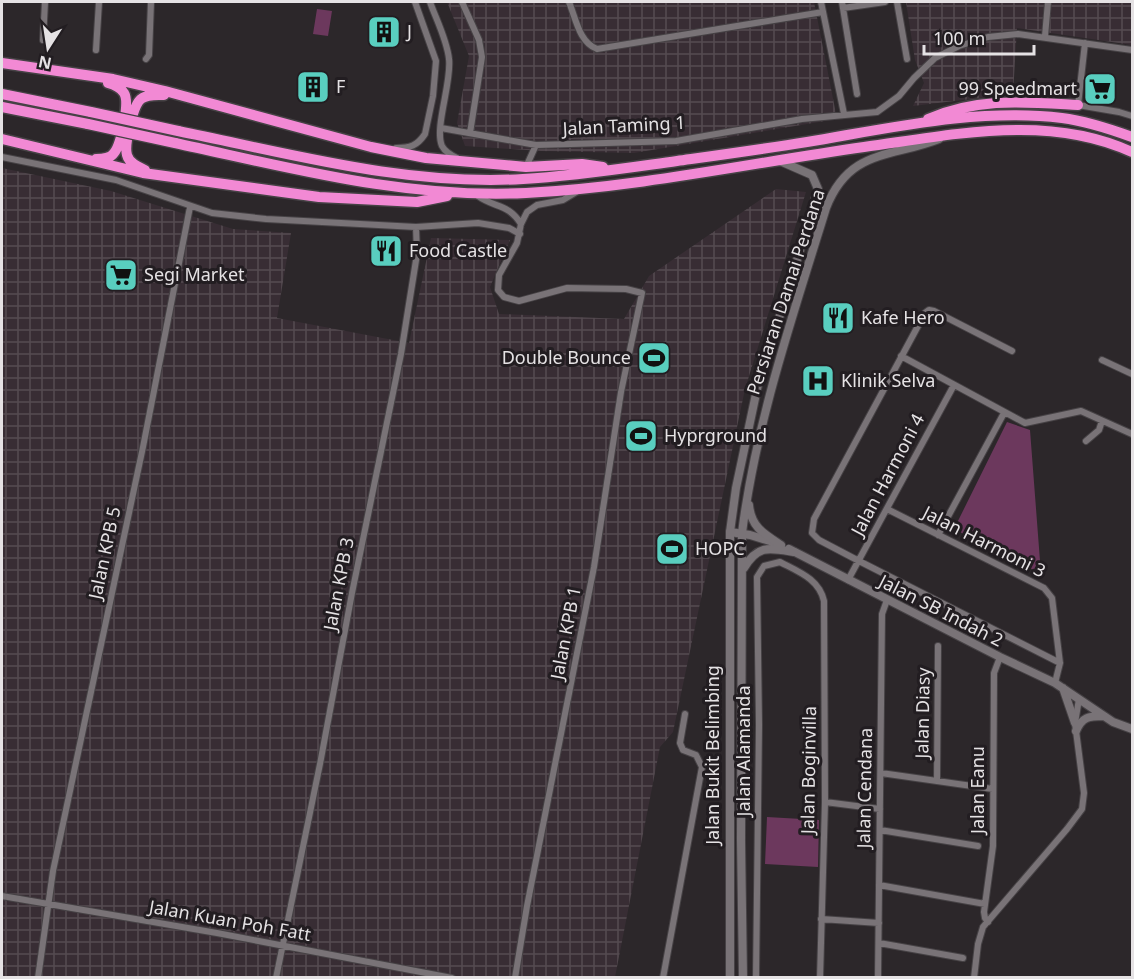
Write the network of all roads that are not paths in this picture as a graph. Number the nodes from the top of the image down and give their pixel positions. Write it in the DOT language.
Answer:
graph roads {
  1 [pos="45,2"];
  2 [pos="99,2"];
  3 [pos="152,2"];
  4 [pos="414,2"];
  5 [pos="430,2"];
  6 [pos="462,2"];
  7 [pos="569,2"];
  8 [pos="821,2"];
  9 [pos="885,2"];
  10 [pos="897,2"];
  11 [pos="1048,2"];
  12 [pos="842,5"];
  13 [pos="823,12"];
  14 [pos="1045,36"];
  15 [pos="43,40"];
  16 [pos="1085,43"];
  17 [pos="96,50"];
  18 [pos="1132,50"];
  19 [pos="146,59"];
  20 [pos="907,59"];
  21 [pos="2,63"];
  22 [pos="74,73"];
  23 [pos="2,94"];
  24 [pos="857,94"];
  25 [pos="185,97"];
  26 [pos="1078,105"];
  27 [pos="2,107"];
  28 [pos="844,114"];
  29 [pos="1132,116"];
  30 [pos="916,124"];
  31 [pos="441,128"];
  32 [pos="470,133"];
  33 [pos="951,135"];
  34 [pos="1132,137"];
  35 [pos="2,139"];
  36 [pos="536,145"];
  37 [pos="371,147"];
  38 [pos="1132,152"];
  39 [pos="74,156"];
  40 [pos="2,157"];
  41 [pos="777,159"];
  42 [pos="467,163"];
  43 [pos="526,167"];
  44 [pos="621,169"];
  45 [pos="165,176"];
  46 [pos="581,190"];
  47 [pos="456,193"];
  48 [pos="476,194"];
  49 [pos="190,207"];
  50 [pos="521,224"];
  51 [pos="416,227"];
  52 [pos="520,234"];
  53 [pos="1012,351"];
  54 [pos="901,356"];
  55 [pos="1102,360"];
  56 [pos="1132,374"];
  57 [pos="954,385"];
  58 [pos="1004,413"];
  59 [pos="1102,421"];
  60 [pos="1132,434"];
  61 [pos="1086,441"];
  62 [pos="748,490"];
  63 [pos="886,509"];
  64 [pos="730,532"];
  65 [pos="742,533"];
  66 [pos="938,535"];
  67 [pos="781,545"];
  68 [pos="794,552"];
  69 [pos="807,559"];
  70 [pos="859,561"];
  71 [pos="743,569"];
  72 [pos="801,573"];
  73 [pos="848,580"];
  74 [pos="887,600"];
  75 [pos="938,646"];
  76 [pos="1000,657"];
  77 [pos="1060,663"];
  78 [pos="1055,683"];
  79 [pos="1063,688"];
  80 [pos="1079,699"];
  81 [pos="685,714"];
  82 [pos="1102,716"];
  83 [pos="1075,727"];
  84 [pos="1132,729"];
  85 [pos="880,773"];
  86 [pos="937,781"];
  87 [pos="993,789"];
  88 [pos="825,802"];
  89 [pos="880,809"];
  90 [pos="880,830"];
  91 [pos="978,846"];
  92 [pos="879,885"];
  93 [pos="2,896"];
  94 [pos="47,904"];
  95 [pos="985,904"];
  96 [pos="821,919"];
  97 [pos="988,922"];
  98 [pos="879,923"];
  99 [pos="879,943"];
  100 [pos="282,945"];
  101 [pos="963,958"];
  102 [pos="38,978"];
  103 [pos="276,978"];
  104 [pos="452,978"];
  105 [pos="515,978"];
  106 [pos="663,978"];
  107 [pos="730,978"];
  108 [pos="743,978"];
  109 [pos="756,978"];
  110 [pos="820,978"];
  111 [pos="878,978"];
  112 [pos="974,978"];
  1 -- 15 [label="street"];
  2 -- 17 [label="street"];
  3 -- 19 [label="street"];
  4 -- 37 [label="street"];
  5 -- 31 [label="street"];
  6 -- 32 [label="street"];
  7 -- 13 [label="street"];
  8 -- 13 [label="street"];
  9 -- 12 [label="street"];
  10 -- 20 [label="street"];
  11 -- 14 [label="street"];
  12 -- 24 [label="street"];
  13 -- 28 [label="street"];
  14 -- 16 [label="street, Jalan Taming 1"];
  14 -- 28 [label="street, Jalan Taming 1"];
  16 -- 18 [label="street, Jalan Taming 1"];
  16 -- 26 [label="street"];
  21 -- 22 [label="highway"];
  22 -- 25 [label="highway"];
  22 -- 39 [label="highway"];
  23 -- 44 [label="highway, bridge"];
  25 -- 37 [label="highway"];
  25 -- 45 [label="highway"];
  26 -- 29 [label="street"];
  26 -- 30 [label="highway"];
  27 -- 47 [label="highway, bridge"];
  28 -- 36 [label="street, Jalan Taming 1"];
  30 -- 34 [label="highway"];
  30 -- 44 [label="highway"];
  31 -- 32 [label="street, Jalan Taming 1"];
  31 -- 42 [label="street"];
  32 -- 36 [label="street, Jalan Taming 1"];
  33 -- 38 [label="highway"];
  33 -- 41 [label="highway"];
  33 -- 62 [label="main road, Persiaran Damai Perdana"];
  35 -- 39 [label="highway"];
  36 -- 43 [label="street"];
  37 -- 42 [label="highway"];
  39 -- 45 [label="highway"];
  40 -- 49 [label="street"];
  41 -- 46 [label="highway"];
  41 -- 64 [label="main road, Persiaran Damai Perdana"];
  42 -- 43 [label="highway"];
  43 -- 44 [label="highway"];
  45 -- 47 [label="highway"];
  46 -- 48 [label="highway"];
  46 -- 50 [label="street"];
  47 -- 48 [label="highway"];
  48 -- 50 [label="street"];
  49 -- 51 [label="street"];
  49 -- 94 [label="street, Jalan KPB 5"];
  50 -- 52 [label="street"];
  51 -- 52 [label="street"];
  51 -- 100 [label="street, Jalan KPB 3"];
  52 -- 105 [label="street, Jalan KPB 1"];
  53 -- 54 [label="street"];
  54 -- 57 [label="street"];
  54 -- 70 [label="street"];
  55 -- 56 [label="street"];
  57 -- 58 [label="street"];
  57 -- 63 [label="street, Jalan Harmoni 4"];
  58 -- 59 [label="street"];
  58 -- 66 [label="street"];
  59 -- 60 [label="street"];
  59 -- 61 [label="street"];
  62 -- 65 [label="main road, Persiaran Damai Perdana"];
  62 -- 67 [label="main road"];
  63 -- 66 [label="street, Jalan Harmoni 3"];
  63 -- 70 [label="street, Jalan Harmoni 4"];
  64 -- 65 [label="street, Jalan SB Indah 2"];
  64 -- 107 [label="main road, Jalan Bukit Belimbing"];
  65 -- 67 [label="street, Jalan SB Indah 2"];
  65 -- 71 [label="main road, Jalan Bukit Belimbing"];
  66 -- 77 [label="street, Jalan Harmoni 3"];
  67 -- 68 [label="street, Jalan SB Indah 2"];
  68 -- 69 [label="street, Jalan SB Indah 2"];
  68 -- 71 [label="main road"];
  69 -- 72 [label="street"];
  69 -- 73 [label="street, Jalan SB Indah 2"];
  70 -- 73 [label="street, Jalan Harmoni 4"];
  70 -- 77 [label="street"];
  71 -- 108 [label="main road, Jalan Bukit Belimbing"];
  72 -- 88 [label="street, Jalan Boginvilla"];
  72 -- 109 [label="street, Jalan Alamanda"];
  73 -- 74 [label="street, Jalan SB Indah 2"];
  74 -- 76 [label="street, Jalan SB Indah 2"];
  74 -- 85 [label="street, Jalan Cendana"];
  75 -- 86 [label="street, Jalan Diasy"];
  76 -- 78 [label="street, Jalan SB Indah 2"];
  76 -- 87 [label="street, Jalan Eanu"];
  77 -- 78 [label="street, Jalan Harmoni 3"];
  78 -- 79 [label="street, Jalan SB Indah 2"];
  79 -- 80 [label="street, Jalan SB Indah 2"];
  79 -- 83 [label="street"];
  80 -- 82 [label="street, Jalan SB Indah 2"];
  80 -- 83 [label="street"];
  81 -- 106 [label="street"];
  82 -- 83 [label="street"];
  82 -- 84 [label="street, Jalan SB Indah 2"];
  83 -- 97 [label="street"];
  85 -- 86 [label="street"];
  85 -- 89 [label="street, Jalan Cendana"];
  86 -- 87 [label="street"];
  87 -- 95 [label="street, Jalan Eanu"];
  88 -- 89 [label="street"];
  88 -- 96 [label="street, Jalan Boginvilla"];
  89 -- 90 [label="street, Jalan Cendana"];
  90 -- 91 [label="street"];
  90 -- 92 [label="street, Jalan Cendana"];
  92 -- 95 [label="street"];
  92 -- 98 [label="street, Jalan Cendana"];
  93 -- 94 [label="street, Jalan Kuan Poh Fatt"];
  94 -- 100 [label="street, Jalan Kuan Poh Fatt"];
  94 -- 102 [label="street, Jalan KPB 5"];
  95 -- 97 [label="street, Jalan Eanu"];
  96 -- 98 [label="street"];
  96 -- 110 [label="street, Jalan Boginvilla"];
  97 -- 112 [label="street"];
  98 -- 99 [label="street, Jalan Cendana"];
  99 -- 101 [label="street"];
  99 -- 111 [label="street, Jalan Cendana"];
  100 -- 103 [label="street, Jalan KPB 3"];
  100 -- 104 [label="street, Jalan Kuan Poh Fatt"];
}
